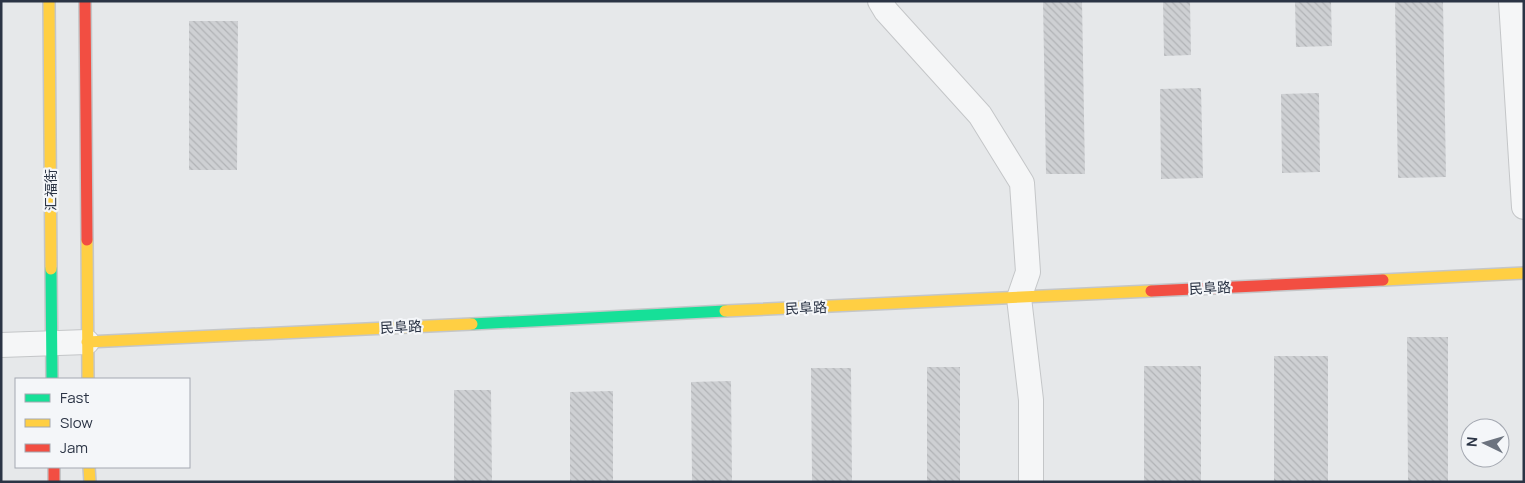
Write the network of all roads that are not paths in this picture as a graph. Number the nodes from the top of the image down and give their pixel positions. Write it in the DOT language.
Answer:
graph roads {
  1 [pos="49,1"];
  2 [pos="85,1"];
  3 [pos="880,1"];
  4 [pos="1511,1"];
  5 [pos="1524,207"];
  6 [pos="1524,272"];
  7 [pos="1019,298"];
  8 [pos="87,342"];
  9 [pos="52,344"];
  10 [pos="1,345"];
  11 [pos="52,378"];
  12 [pos="88,378"];
  13 [pos="54,468"];
  14 [pos="90,468"];
  15 [pos="54,482"];
  16 [pos="90,482"];
  17 [pos="1032,482"];
  1 -- 9 [label="street, 汇福街"];
  2 -- 8 [label="street"];
  3 -- 7 [label="street"];
  4 -- 5 [label="street"];
  6 -- 7 [label="street, 民阜路"];
  7 -- 8 [label="street, 民阜路"];
  7 -- 17 [label="street"];
  8 -- 9 [label="street"];
  8 -- 12 [label="street"];
  9 -- 10 [label="street"];
  9 -- 11 [label="street, 汇福街"];
  13 -- 15 [label="street"];
  14 -- 16 [label="street"];
}
